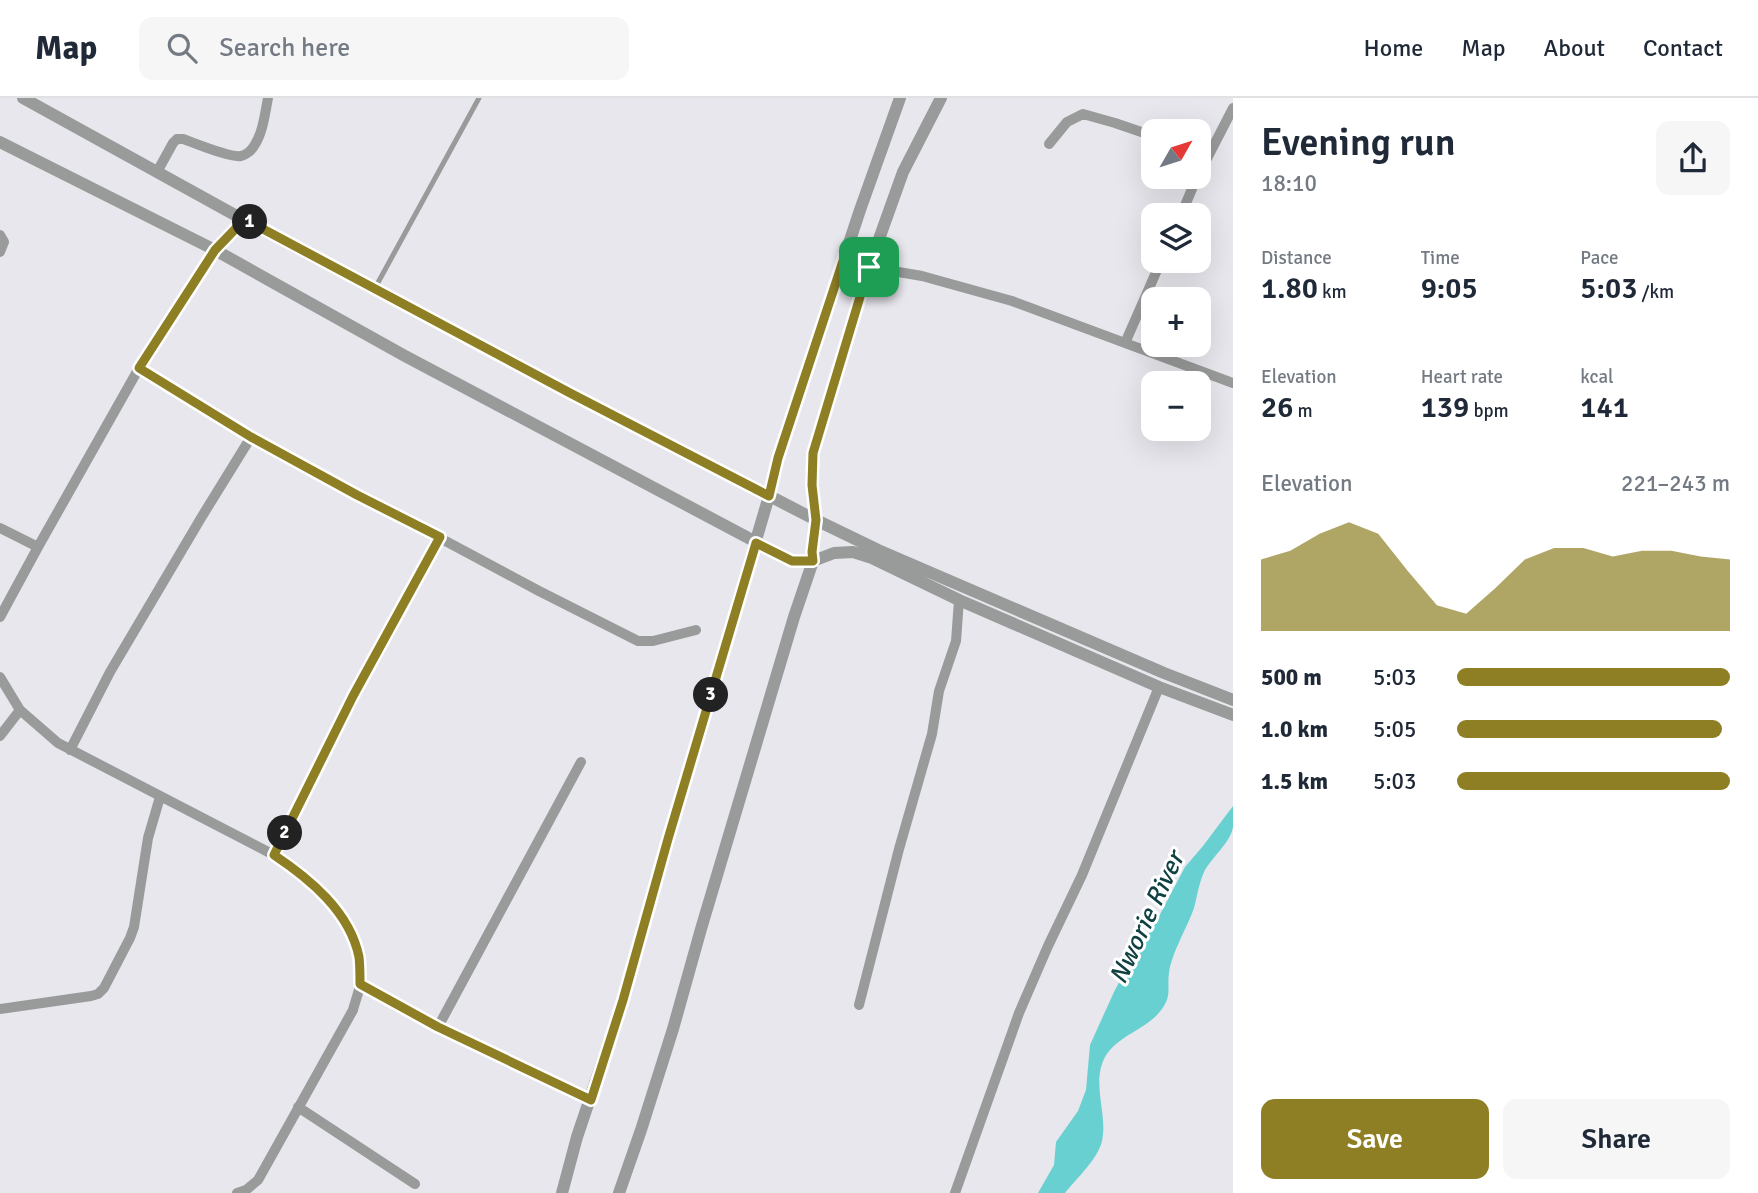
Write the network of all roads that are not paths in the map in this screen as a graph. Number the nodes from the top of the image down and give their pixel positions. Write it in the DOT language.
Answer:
graph roads {
  1 [pos="23,98"];
  2 [pos="268,98"];
  3 [pos="479,98"];
  4 [pos="900,98"];
  5 [pos="941,98"];
  6 [pos="1233,108"];
  7 [pos="1141,132"];
  8 [pos="0,142"];
  9 [pos="1211,143"];
  10 [pos="1049,144"];
  11 [pos="157,172"];
  12 [pos="244,220"];
  13 [pos="0,235"];
  14 [pos="215,250"];
  15 [pos="0,252"];
  16 [pos="845,255"];
  17 [pos="869,267"];
  18 [pos="1156,273"];
  19 [pos="375,288"];
  20 [pos="1125,343"];
  21 [pos="139,368"];
  22 [pos="1233,383"];
  23 [pos="251,437"];
  24 [pos="769,496"];
  25 [pos="816,520"];
  26 [pos="0,528"];
  27 [pos="440,537"];
  28 [pos="756,543"];
  29 [pos="37,547"];
  30 [pos="813,561"];
  31 [pos="959,600"];
  32 [pos="0,617"];
  33 [pos="696,630"];
  34 [pos="0,677"];
  35 [pos="1159,687"];
  36 [pos="1233,699"];
  37 [pos="20,710"];
  38 [pos="1233,715"];
  39 [pos="0,736"];
  40 [pos="70,750"];
  41 [pos="581,762"];
  42 [pos="160,797"];
  43 [pos="274,855"];
  44 [pos="360,984"];
  45 [pos="859,1005"];
  46 [pos="0,1009"];
  47 [pos="438,1027"];
  48 [pos="591,1100"];
  49 [pos="298,1107"];
  50 [pos="415,1184"];
  51 [pos="237,1193"];
  52 [pos="562,1193"];
  53 [pos="619,1193"];
  54 [pos="955,1193"];
  1 -- 11 [label="street"];
  2 -- 11 [label="street"];
  3 -- 19 [label="lane"];
  4 -- 16 [label="street"];
  5 -- 17 [label="street"];
  6 -- 9 [label="street"];
  7 -- 10 [label="street"];
  8 -- 14 [label="street"];
  11 -- 12 [label="street"];
  12 -- 14 [label="street"];
  12 -- 19 [label="street"];
  13 -- 15 [label="street"];
  14 -- 21 [label="street"];
  14 -- 28 [label="street"];
  16 -- 17 [label="street"];
  16 -- 24 [label="street"];
  17 -- 20 [label="street"];
  17 -- 25 [label="street"];
  18 -- 20 [label="street"];
  19 -- 24 [label="street"];
  20 -- 22 [label="street"];
  21 -- 23 [label="street"];
  21 -- 29 [label="street"];
  23 -- 27 [label="street"];
  23 -- 40 [label="street"];
  24 -- 25 [label="street"];
  24 -- 28 [label="street"];
  25 -- 30 [label="street"];
  25 -- 36 [label="street"];
  26 -- 29 [label="street"];
  27 -- 33 [label="street"];
  27 -- 43 [label="street"];
  28 -- 30 [label="street"];
  28 -- 48 [label="street"];
  29 -- 32 [label="street"];
  30 -- 31 [label="street"];
  30 -- 53 [label="street"];
  31 -- 35 [label="street"];
  31 -- 45 [label="street"];
  34 -- 37 [label="street"];
  35 -- 38 [label="street"];
  35 -- 54 [label="street"];
  37 -- 39 [label="street"];
  37 -- 40 [label="street"];
  40 -- 42 [label="street"];
  41 -- 47 [label="street"];
  42 -- 43 [label="street"];
  42 -- 46 [label="street"];
  43 -- 44 [label="street"];
  44 -- 47 [label="street"];
  44 -- 49 [label="street"];
  47 -- 48 [label="street"];
  48 -- 52 [label="street"];
  49 -- 50 [label="street"];
  49 -- 51 [label="street"];
}
